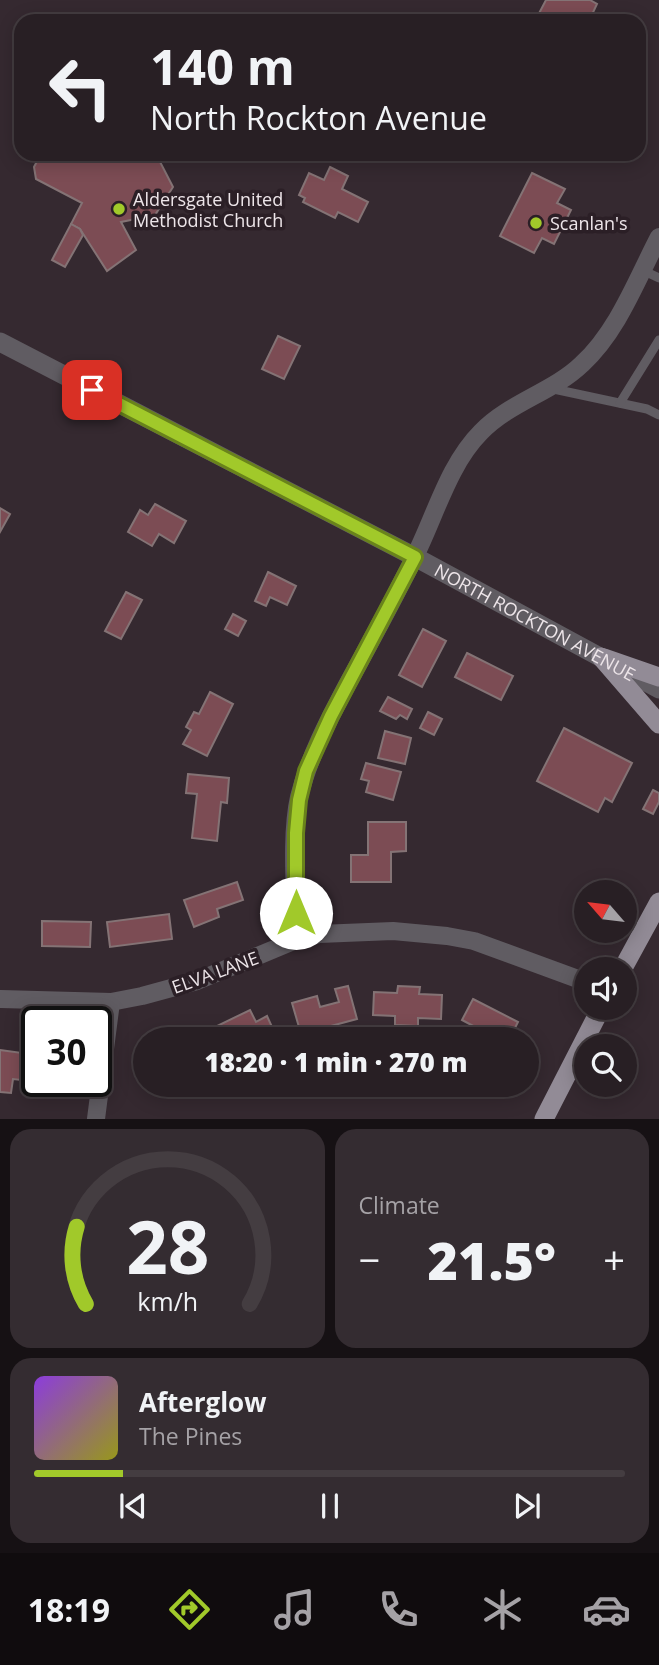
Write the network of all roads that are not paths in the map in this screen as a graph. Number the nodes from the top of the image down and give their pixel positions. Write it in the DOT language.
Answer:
graph roads {
  1 [pos="659,237"];
  2 [pos="642,270"];
  3 [pos="659,278"];
  4 [pos="659,340"];
  5 [pos="0,342"];
  6 [pos="548,388"];
  7 [pos="620,403"];
  8 [pos="659,415"];
  9 [pos="415,557"];
  10 [pos="601,657"];
  11 [pos="659,677"];
  12 [pos="659,689"];
  13 [pos="659,724"];
  14 [pos="659,902"];
  15 [pos="296,940"];
  16 [pos="629,957"];
  17 [pos="574,978"];
  18 [pos="1,999"];
  19 [pos="111,1002"];
  20 [pos="595,1020"];
  21 [pos="96,1119"];
  22 [pos="544,1119"];
  1 -- 2 [label="street"];
  2 -- 3 [label="lane"];
  2 -- 6 [label="street"];
  4 -- 7 [label="lane"];
  5 -- 9 [label="street, NORTH ROCKTON AVENUE"];
  6 -- 7 [label="lane"];
  6 -- 9 [label="street"];
  7 -- 8 [label="lane"];
  9 -- 10 [label="street, NORTH ROCKTON AVENUE"];
  9 -- 15 [label="street"];
  10 -- 11 [label="main road"];
  10 -- 12 [label="street, NORTH ROCKTON AVENUE"];
  10 -- 13 [label="main road"];
  14 -- 16 [label="main road"];
  15 -- 17 [label="street, ELVA LANE"];
  15 -- 19 [label="street, ELVA LANE"];
  18 -- 19 [label="street, ELVA LANE"];
  19 -- 21 [label="street"];
  20 -- 22 [label="main road"];
}
